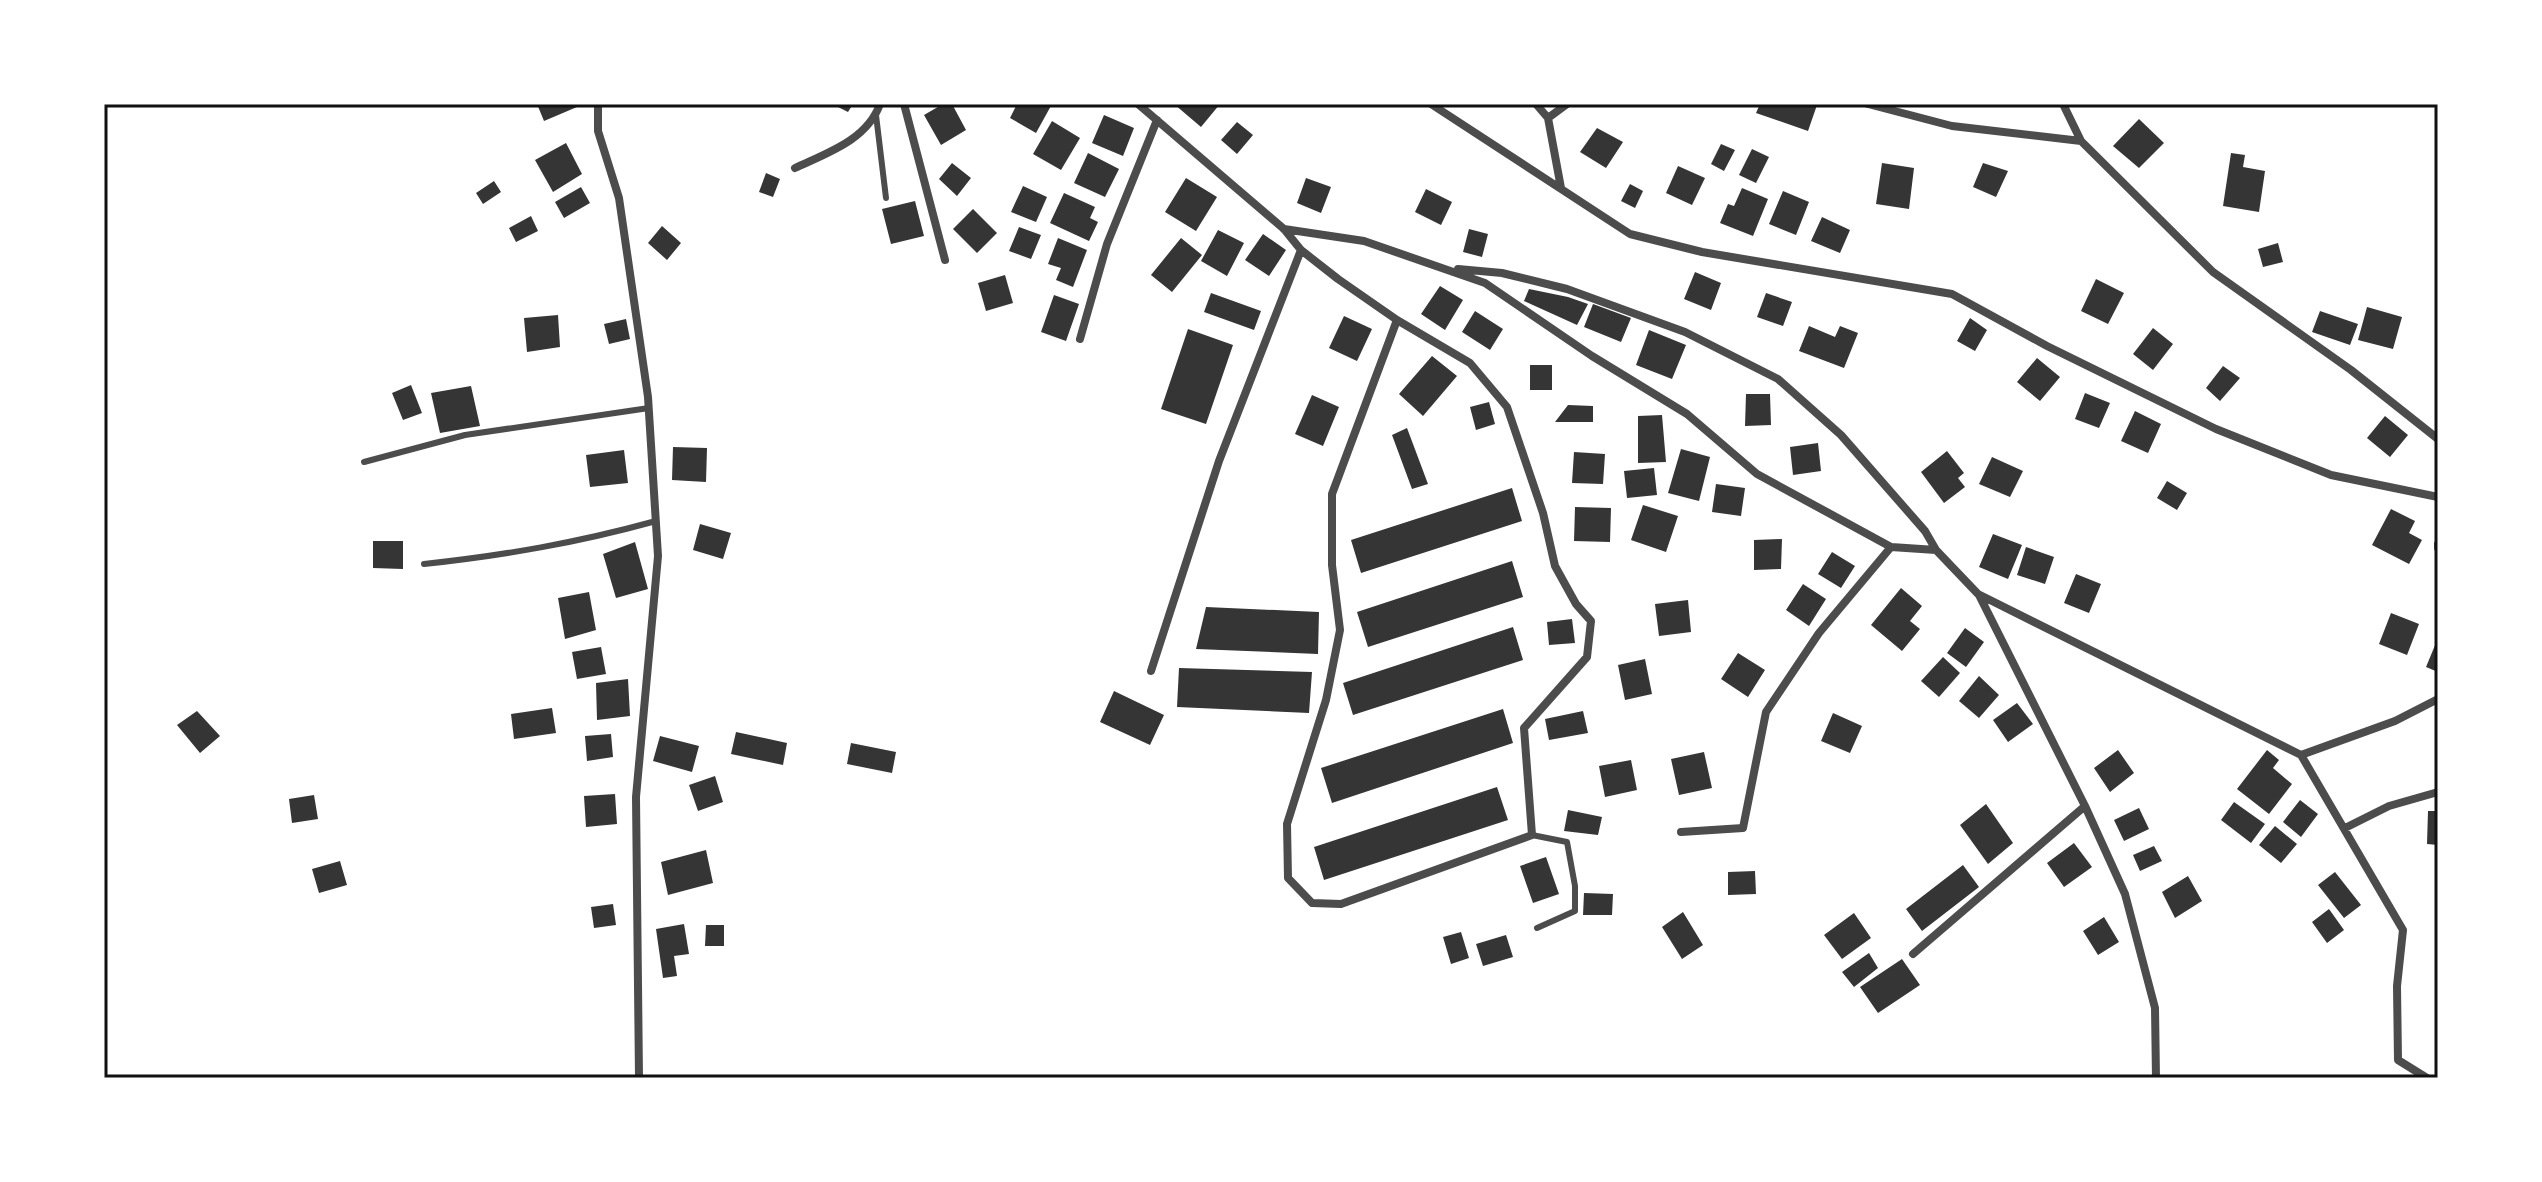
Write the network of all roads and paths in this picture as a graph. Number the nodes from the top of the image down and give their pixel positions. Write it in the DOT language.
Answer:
graph roads {
  1 [pos="598,104"];
  2 [pos="880,104"];
  3 [pos="904,104"];
  4 [pos="1138,104"];
  5 [pos="1431,104"];
  6 [pos="1536,104"];
  7 [pos="1567,104"];
  8 [pos="1868,104"];
  9 [pos="2063,104"];
  10 [pos="876,115"];
  11 [pos="1548,118"];
  12 [pos="1157,120"];
  13 [pos="2081,141"];
  14 [pos="795,168"];
  15 [pos="1561,188"];
  16 [pos="886,198"];
  17 [pos="1284,229"];
  18 [pos="1301,250"];
  19 [pos="945,260"];
  20 [pos="1445,268"];
  21 [pos="1397,320"];
  22 [pos="1080,339"];
  23 [pos="649,408"];
  24 [pos="2438,439"];
  25 [pos="364,462"];
  26 [pos="2438,497"];
  27 [pos="656,521"];
  28 [pos="1891,547"];
  29 [pos="1936,550"];
  30 [pos="424,564"];
  31 [pos="1978,594"];
  32 [pos="1151,671"];
  33 [pos="2438,699"];
  34 [pos="2301,755"];
  35 [pos="2438,792"];
  36 [pos="2085,806"];
  37 [pos="2345,828"];
  38 [pos="1681,832"];
  39 [pos="1532,835"];
  40 [pos="1537,928"];
  41 [pos="1913,954"];
  42 [pos="639,1078"];
  43 [pos="2156,1078"];
  44 [pos="2427,1078"];
  1 -- 23 [label="street"];
  2 -- 10 [label="street"];
  3 -- 19 [label="street"];
  4 -- 12 [label="street"];
  5 -- 15 [label="street"];
  6 -- 11 [label="street"];
  7 -- 11 [label="street"];
  8 -- 13 [label="street"];
  9 -- 13 [label="street"];
  10 -- 14 [label="street"];
  10 -- 16 [label="lane"];
  11 -- 15 [label="street"];
  12 -- 17 [label="street"];
  12 -- 22 [label="street"];
  13 -- 24 [label="street"];
  15 -- 26 [label="street"];
  17 -- 18 [label="street"];
  17 -- 20 [label="street"];
  18 -- 21 [label="street"];
  18 -- 32 [label="street"];
  20 -- 28 [label="street"];
  20 -- 29 [label="street"];
  21 -- 39 [label="street"];
  21 -- 39 [label="street"];
  23 -- 25 [label="lane"];
  23 -- 27 [label="street"];
  27 -- 30 [label="lane"];
  27 -- 42 [label="street"];
  28 -- 29 [label="street"];
  28 -- 38 [label="street"];
  29 -- 31 [label="street"];
  31 -- 34 [label="street"];
  31 -- 36 [label="street"];
  33 -- 34 [label="street"];
  34 -- 37 [label="street"];
  35 -- 37 [label="street"];
  36 -- 41 [label="street"];
  36 -- 43 [label="street"];
  37 -- 44 [label="street"];
  39 -- 40 [label="lane"];
}
